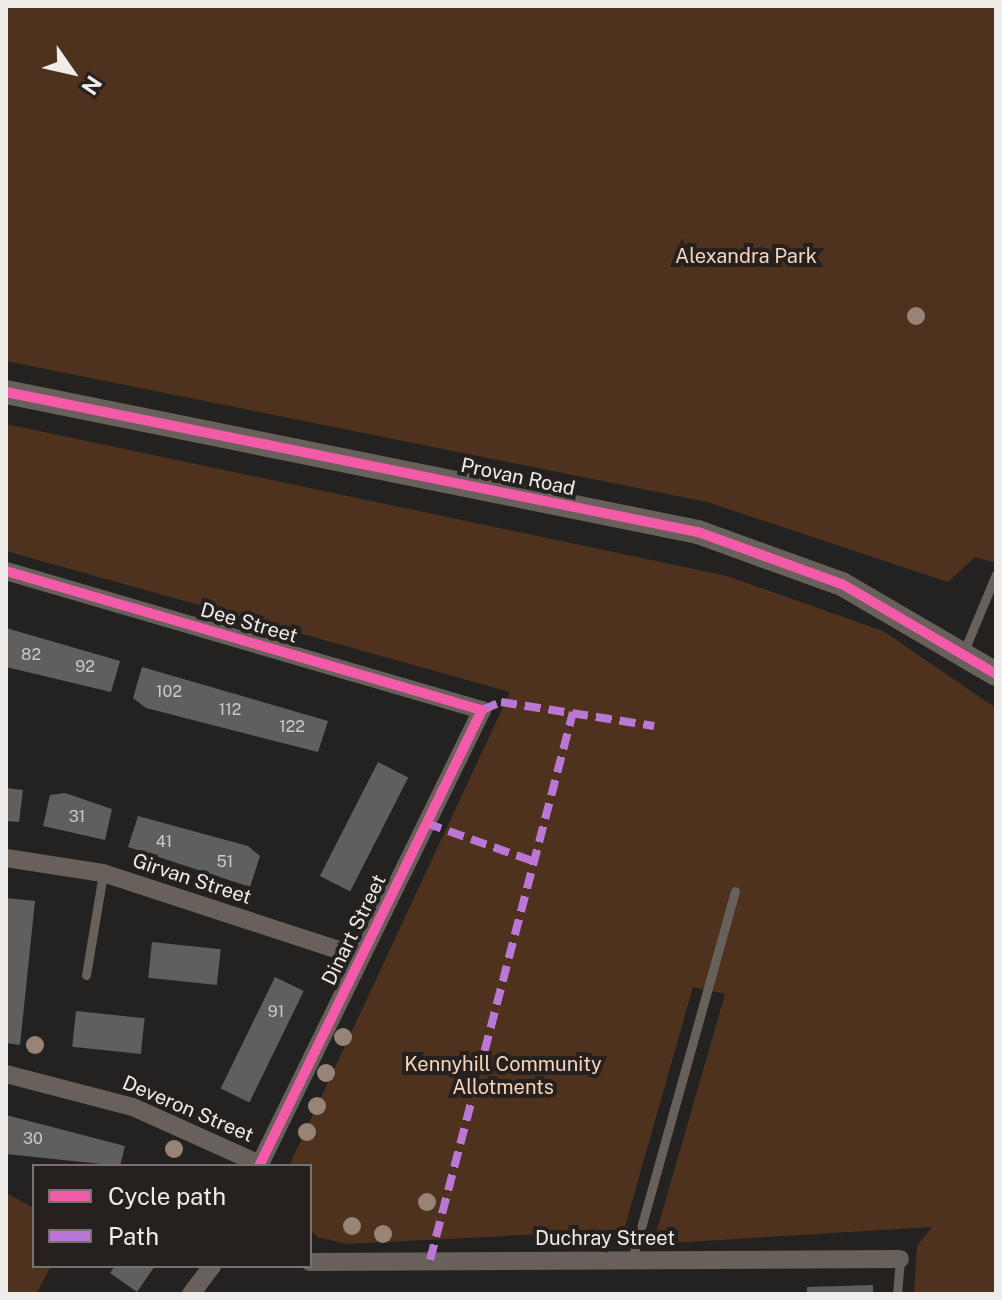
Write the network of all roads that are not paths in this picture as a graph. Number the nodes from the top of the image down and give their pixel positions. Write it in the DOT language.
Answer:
graph roads {
  1 [pos="6,392"];
  2 [pos="6,571"];
  3 [pos="996,574"];
  4 [pos="964,651"];
  5 [pos="996,674"];
  6 [pos="482,710"];
  7 [pos="6,858"];
  8 [pos="103,873"];
  9 [pos="735,891"];
  10 [pos="360,957"];
  11 [pos="86,975"];
  12 [pos="6,1074"];
  13 [pos="258,1164"];
  14 [pos="260,1164"];
  15 [pos="900,1259"];
  16 [pos="632,1260"];
  17 [pos="312,1262"];
  18 [pos="210,1268"];
  19 [pos="191,1294"];
  20 [pos="897,1294"];
  1 -- 4 [label="street, Provan Road"];
  2 -- 6 [label="street, Dee Street"];
  3 -- 4 [label="lane"];
  4 -- 5 [label="street, Provan Road"];
  6 -- 10 [label="street, Dinart Street"];
  7 -- 8 [label="street, Girvan Street"];
  8 -- 10 [label="street, Girvan Street"];
  8 -- 11 [label="lane"];
  9 -- 16 [label="lane"];
  10 -- 14 [label="street, Dinart Street"];
  12 -- 13 [label="street, Deveron Street"];
  15 -- 16 [label="street, Duchray Street"];
  15 -- 20 [label="lane"];
  16 -- 17 [label="street, Duchray Street"];
  18 -- 19 [label="street"];
}
